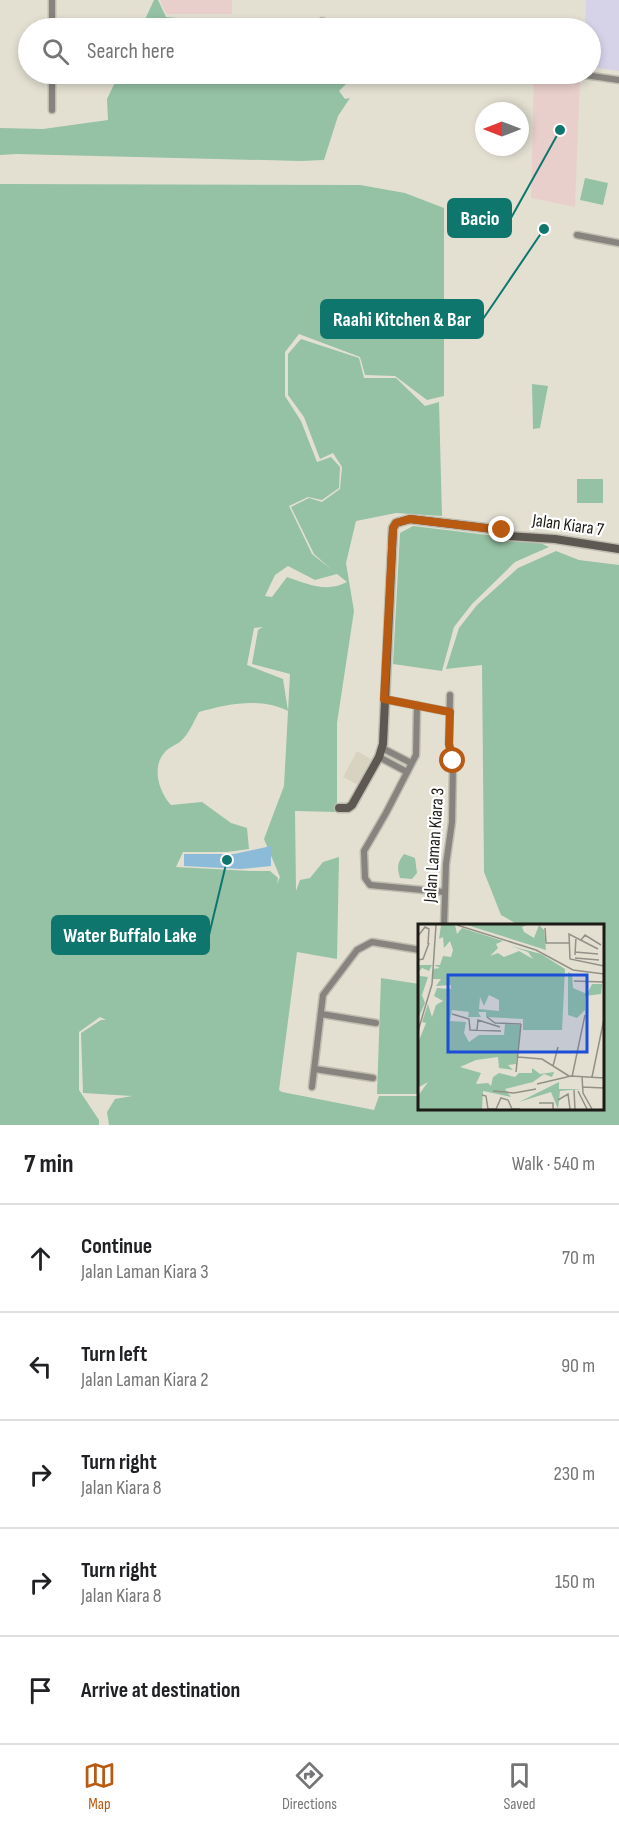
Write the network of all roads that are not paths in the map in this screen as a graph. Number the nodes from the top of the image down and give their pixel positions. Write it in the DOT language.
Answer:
graph roads {
  1 [pos="52,0"];
  2 [pos="52,18"];
  3 [pos="601,77"];
  4 [pos="619,80"];
  5 [pos="52,84"];
  6 [pos="52,110"];
  7 [pos="577,235"];
  8 [pos="619,243"];
  9 [pos="619,549"];
  10 [pos="450,695"];
  11 [pos="384,699"];
  12 [pos="417,705"];
  13 [pos="450,712"];
  14 [pos="380,753"];
  15 [pos="411,763"];
  16 [pos="407,772"];
  17 [pos="339,808"];
  18 [pos="444,892"];
  19 [pos="444,924"];
  20 [pos="418,950"];
  21 [pos="321,1014"];
  22 [pos="376,1023"];
  23 [pos="315,1069"];
  24 [pos="373,1078"];
  25 [pos="312,1087"];
  1 -- 2 [label="street"];
  3 -- 4 [label="street"];
  5 -- 6 [label="street"];
  7 -- 8 [label="street"];
  9 -- 11 [label="street, Jalan Kiara 7"];
  10 -- 13 [label="street, Jalan Laman Kiara 3"];
  11 -- 12 [label="street"];
  11 -- 14 [label="street"];
  12 -- 13 [label="street"];
  12 -- 15 [label="street"];
  13 -- 18 [label="street, Jalan Laman Kiara 3"];
  14 -- 15 [label="street"];
  14 -- 16 [label="street"];
  14 -- 17 [label="street"];
  15 -- 16 [label="street"];
  16 -- 18 [label="street"];
  18 -- 19 [label="street, Jalan Laman Kiara 3"];
  20 -- 21 [label="street"];
  21 -- 22 [label="street"];
  21 -- 23 [label="street"];
  23 -- 24 [label="street"];
  23 -- 25 [label="street"];
}
